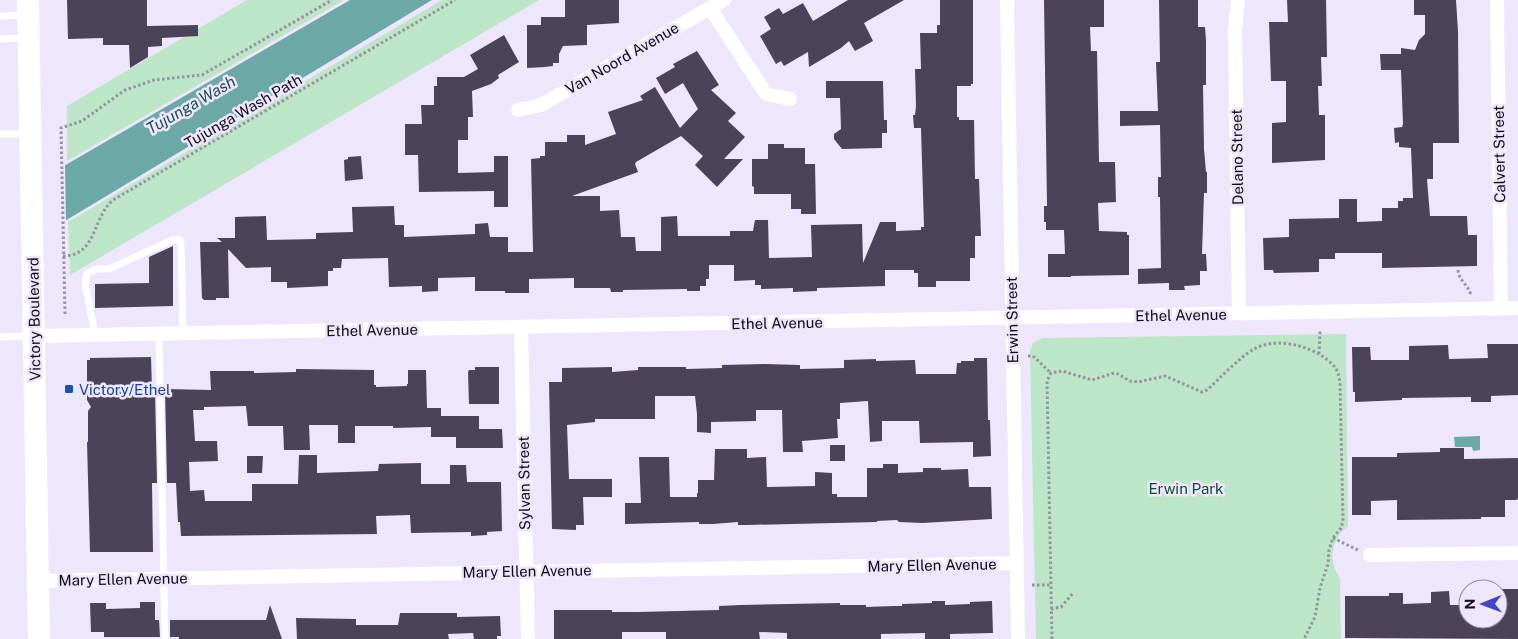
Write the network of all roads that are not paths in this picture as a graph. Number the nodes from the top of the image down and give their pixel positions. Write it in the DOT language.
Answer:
graph roads {
  1 [pos="724,0"];
  2 [pos="1007,0"];
  3 [pos="1238,0"];
  4 [pos="1497,0"];
  5 [pos="28,7"];
  6 [pos="710,8"];
  7 [pos="0,16"];
  8 [pos="29,38"];
  9 [pos="0,39"];
  10 [pos="790,99"];
  11 [pos="518,110"];
  12 [pos="0,134"];
  13 [pos="31,134"];
  14 [pos="1501,308"];
  15 [pos="1518,308"];
  16 [pos="1239,313"];
  17 [pos="1012,318"];
  18 [pos="520,328"];
  19 [pos="183,332"];
  20 [pos="159,333"];
  21 [pos="95,334"];
  22 [pos="35,336"];
  23 [pos="0,338"];
  24 [pos="1518,552"];
  25 [pos="1370,556"];
  26 [pos="1016,563"];
  27 [pos="526,571"];
  28 [pos="164,578"];
  29 [pos="38,580"];
  30 [pos="40,639"];
  31 [pos="165,639"];
  32 [pos="528,639"];
  33 [pos="1018,639"];
  1 -- 6 [label="street, Van Noord Avenue"];
  2 -- 17 [label="street, Erwin Street"];
  3 -- 16 [label="street, Delano Street"];
  4 -- 14 [label="street, Calvert Street"];
  5 -- 7 [label="lane"];
  5 -- 8 [label="main road, Victory Boulevard"];
  6 -- 10 [label="street"];
  6 -- 11 [label="street, Van Noord Avenue"];
  8 -- 9 [label="lane"];
  8 -- 13 [label="main road, Victory Boulevard"];
  12 -- 13 [label="lane"];
  13 -- 22 [label="main road, Victory Boulevard"];
  14 -- 15 [label="street, Ethel Avenue"];
  14 -- 16 [label="street, Ethel Avenue"];
  16 -- 17 [label="street, Ethel Avenue"];
  17 -- 18 [label="street, Ethel Avenue"];
  17 -- 26 [label="street, Erwin Street"];
  18 -- 19 [label="street, Ethel Avenue"];
  18 -- 27 [label="street, Sylvan Street"];
  19 -- 20 [label="street, Ethel Avenue"];
  19 -- 21 [label="lane"];
  20 -- 21 [label="street, Ethel Avenue"];
  20 -- 28 [label="lane"];
  21 -- 22 [label="street, Ethel Avenue"];
  22 -- 23 [label="lane"];
  22 -- 29 [label="main road, Victory Boulevard"];
  24 -- 25 [label="street"];
  26 -- 27 [label="street, Mary Ellen Avenue"];
  26 -- 33 [label="street, Erwin Street"];
  27 -- 28 [label="street, Mary Ellen Avenue"];
  27 -- 32 [label="street, Sylvan Street"];
  28 -- 29 [label="street, Mary Ellen Avenue"];
  28 -- 31 [label="lane"];
  29 -- 30 [label="main road, Victory Boulevard"];
}
